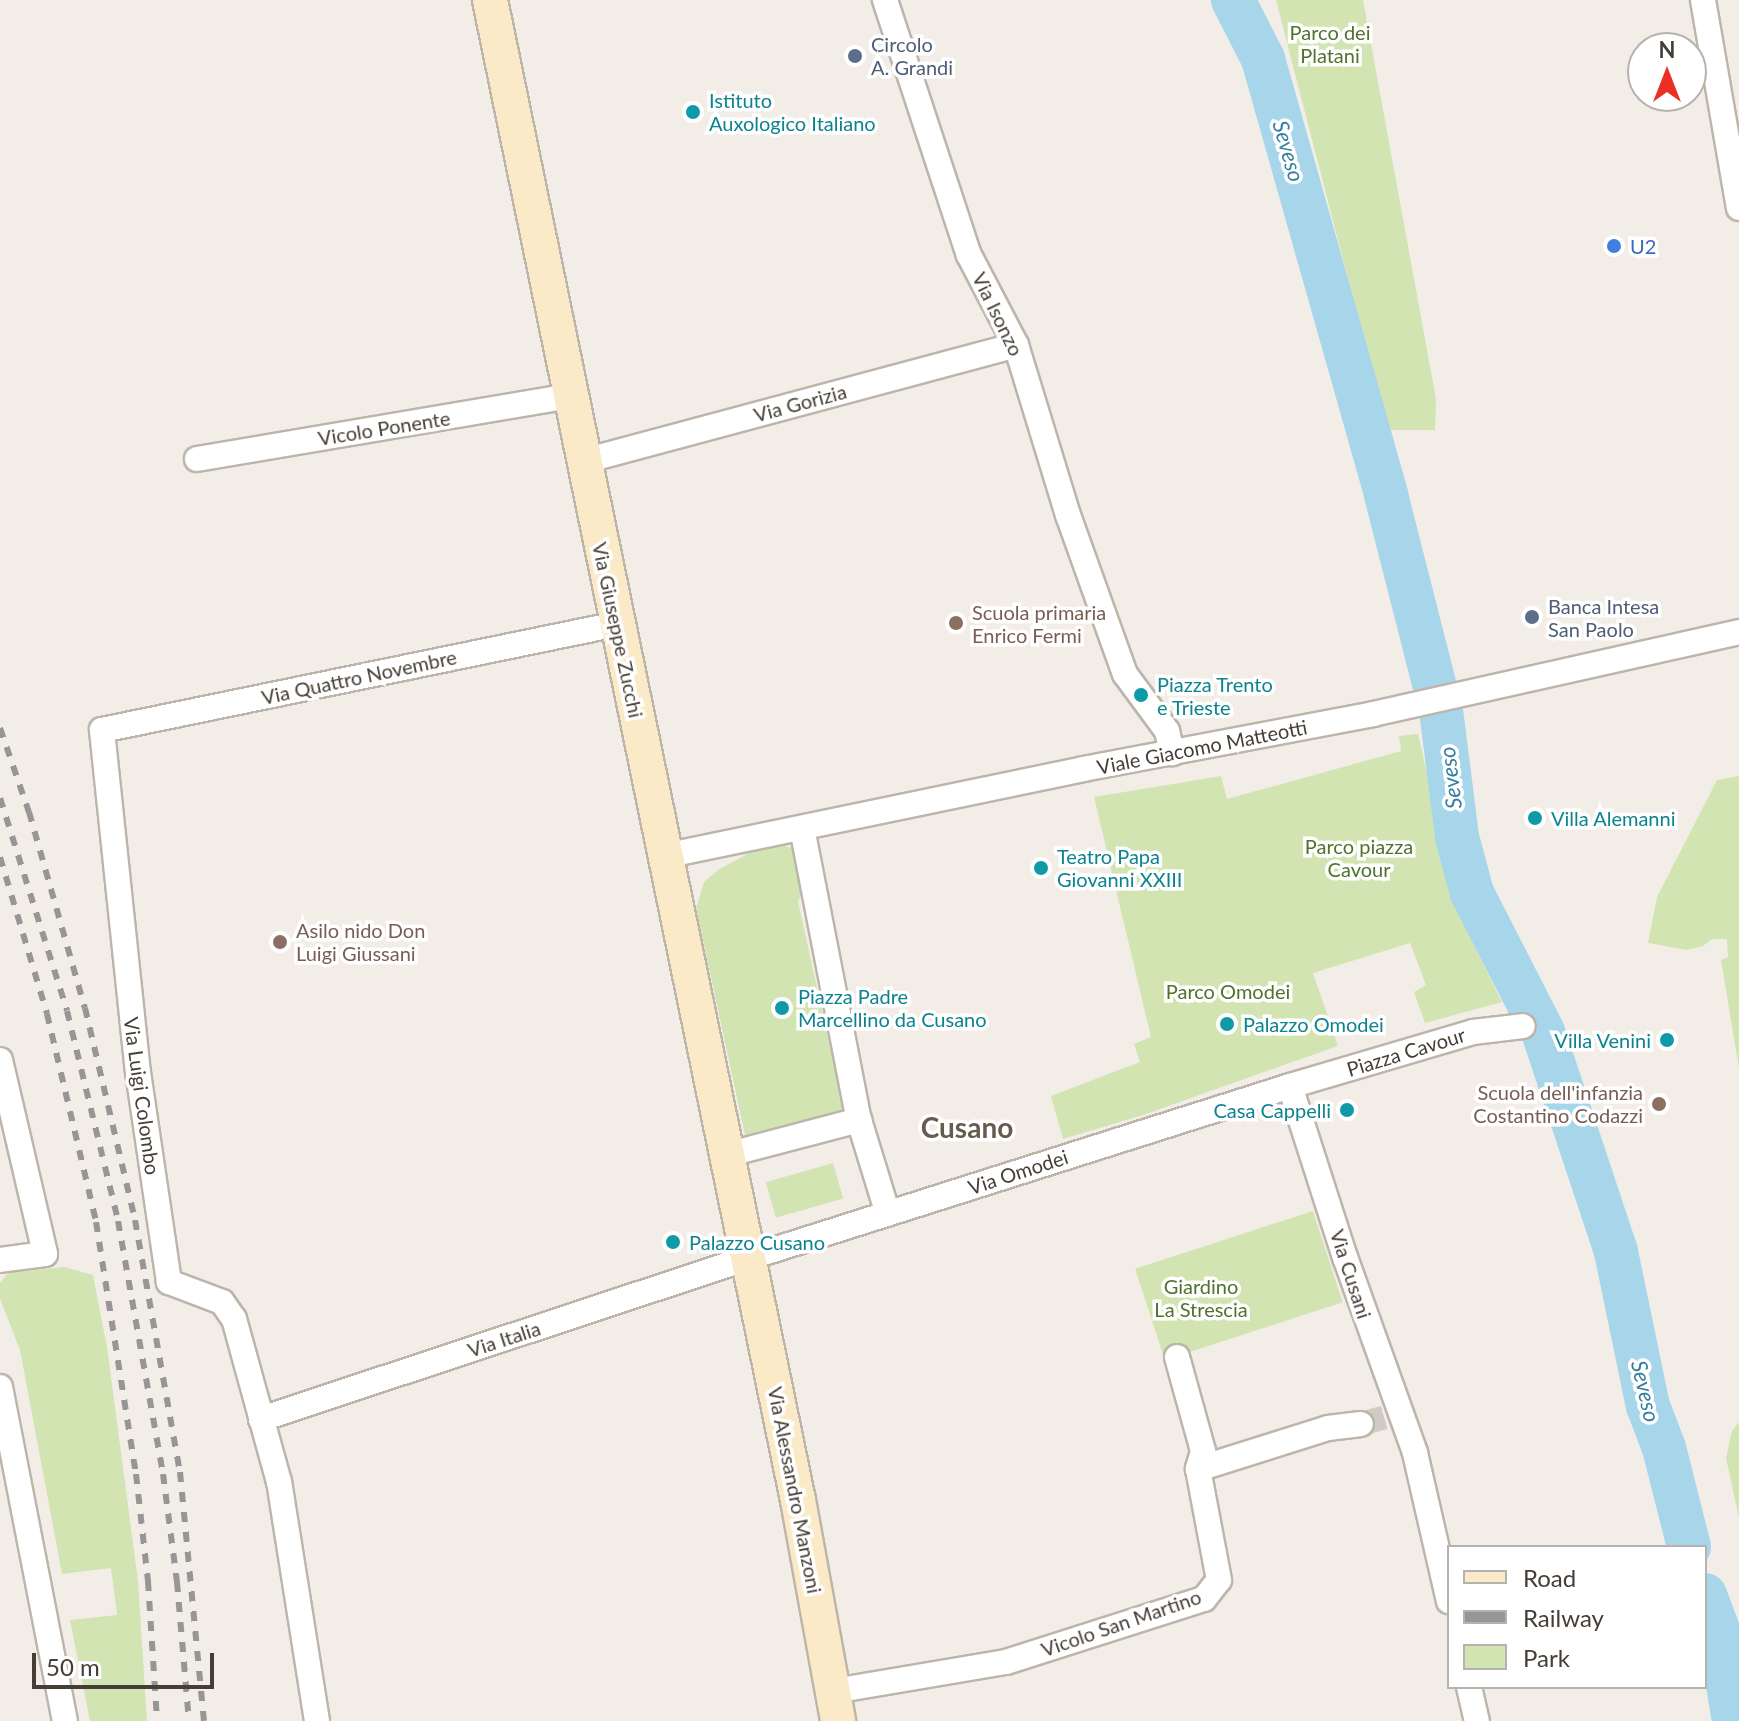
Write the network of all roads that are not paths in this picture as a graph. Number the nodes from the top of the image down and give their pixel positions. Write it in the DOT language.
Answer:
graph roads {
  1 [pos="490,0"];
  2 [pos="885,0"];
  3 [pos="1703,0"];
  4 [pos="1739,208"];
  5 [pos="1016,345"];
  6 [pos="571,396"];
  7 [pos="197,459"];
  8 [pos="584,461"];
  9 [pos="617,624"];
  10 [pos="1739,632"];
  11 [pos="102,730"];
  12 [pos="1172,753"];
  13 [pos="802,828"];
  14 [pos="664,856"];
  15 [pos="1523,1026"];
  16 [pos="0,1060"];
  17 [pos="1290,1086"];
  18 [pos="859,1120"];
  19 [pos="726,1155"];
  20 [pos="888,1214"];
  21 [pos="747,1259"];
  22 [pos="0,1260"];
  23 [pos="1177,1357"];
  24 [pos="0,1387"];
  25 [pos="261,1419"];
  26 [pos="1361,1424"];
  27 [pos="1198,1469"];
  28 [pos="1447,1592"];
  29 [pos="1469,1689"];
  30 [pos="836,1706"];
  31 [pos="65,1721"];
  32 [pos="317,1721"];
  33 [pos="1477,1721"];
  1 -- 6 [label="street, Via Giuseppe Zucchi"];
  2 -- 5 [label="street, Via Isonzo"];
  3 -- 4 [label="street"];
  5 -- 8 [label="street, Via Gorizia"];
  5 -- 12 [label="street, Via Isonzo"];
  6 -- 7 [label="street, Vicolo Ponente"];
  6 -- 8 [label="street, Via Giuseppe Zucchi"];
  8 -- 9 [label="street, Via Giuseppe Zucchi"];
  9 -- 11 [label="street, Via Quattro Novembre"];
  9 -- 14 [label="street, Via Giuseppe Zucchi"];
  10 -- 12 [label="street, Viale Giacomo Matteotti"];
  11 -- 25 [label="street, Via Luigi Colombo"];
  12 -- 13 [label="street, Viale Giacomo Matteotti"];
  13 -- 14 [label="street, Viale Giacomo Matteotti"];
  13 -- 18 [label="street"];
  14 -- 19 [label="street, Via Giuseppe Zucchi"];
  15 -- 17 [label="street, Piazza Cavour"];
  16 -- 22 [label="street"];
  17 -- 20 [label="street, Via Omodei"];
  17 -- 28 [label="street, Via Cusani"];
  18 -- 19 [label="street"];
  18 -- 20 [label="street"];
  19 -- 21 [label="street, Via Giuseppe Zucchi"];
  20 -- 21 [label="street, Via Omodei"];
  21 -- 25 [label="street, Via Italia"];
  21 -- 30 [label="street, Via Alessandro Manzoni"];
  23 -- 27 [label="street, Vicolo San Martino"];
  24 -- 31 [label="street"];
  25 -- 32 [label="street, Via Luigi Colombo"];
  26 -- 27 [label="street"];
  27 -- 30 [label="street, Vicolo San Martino"];
  29 -- 33 [label="street"];
}
